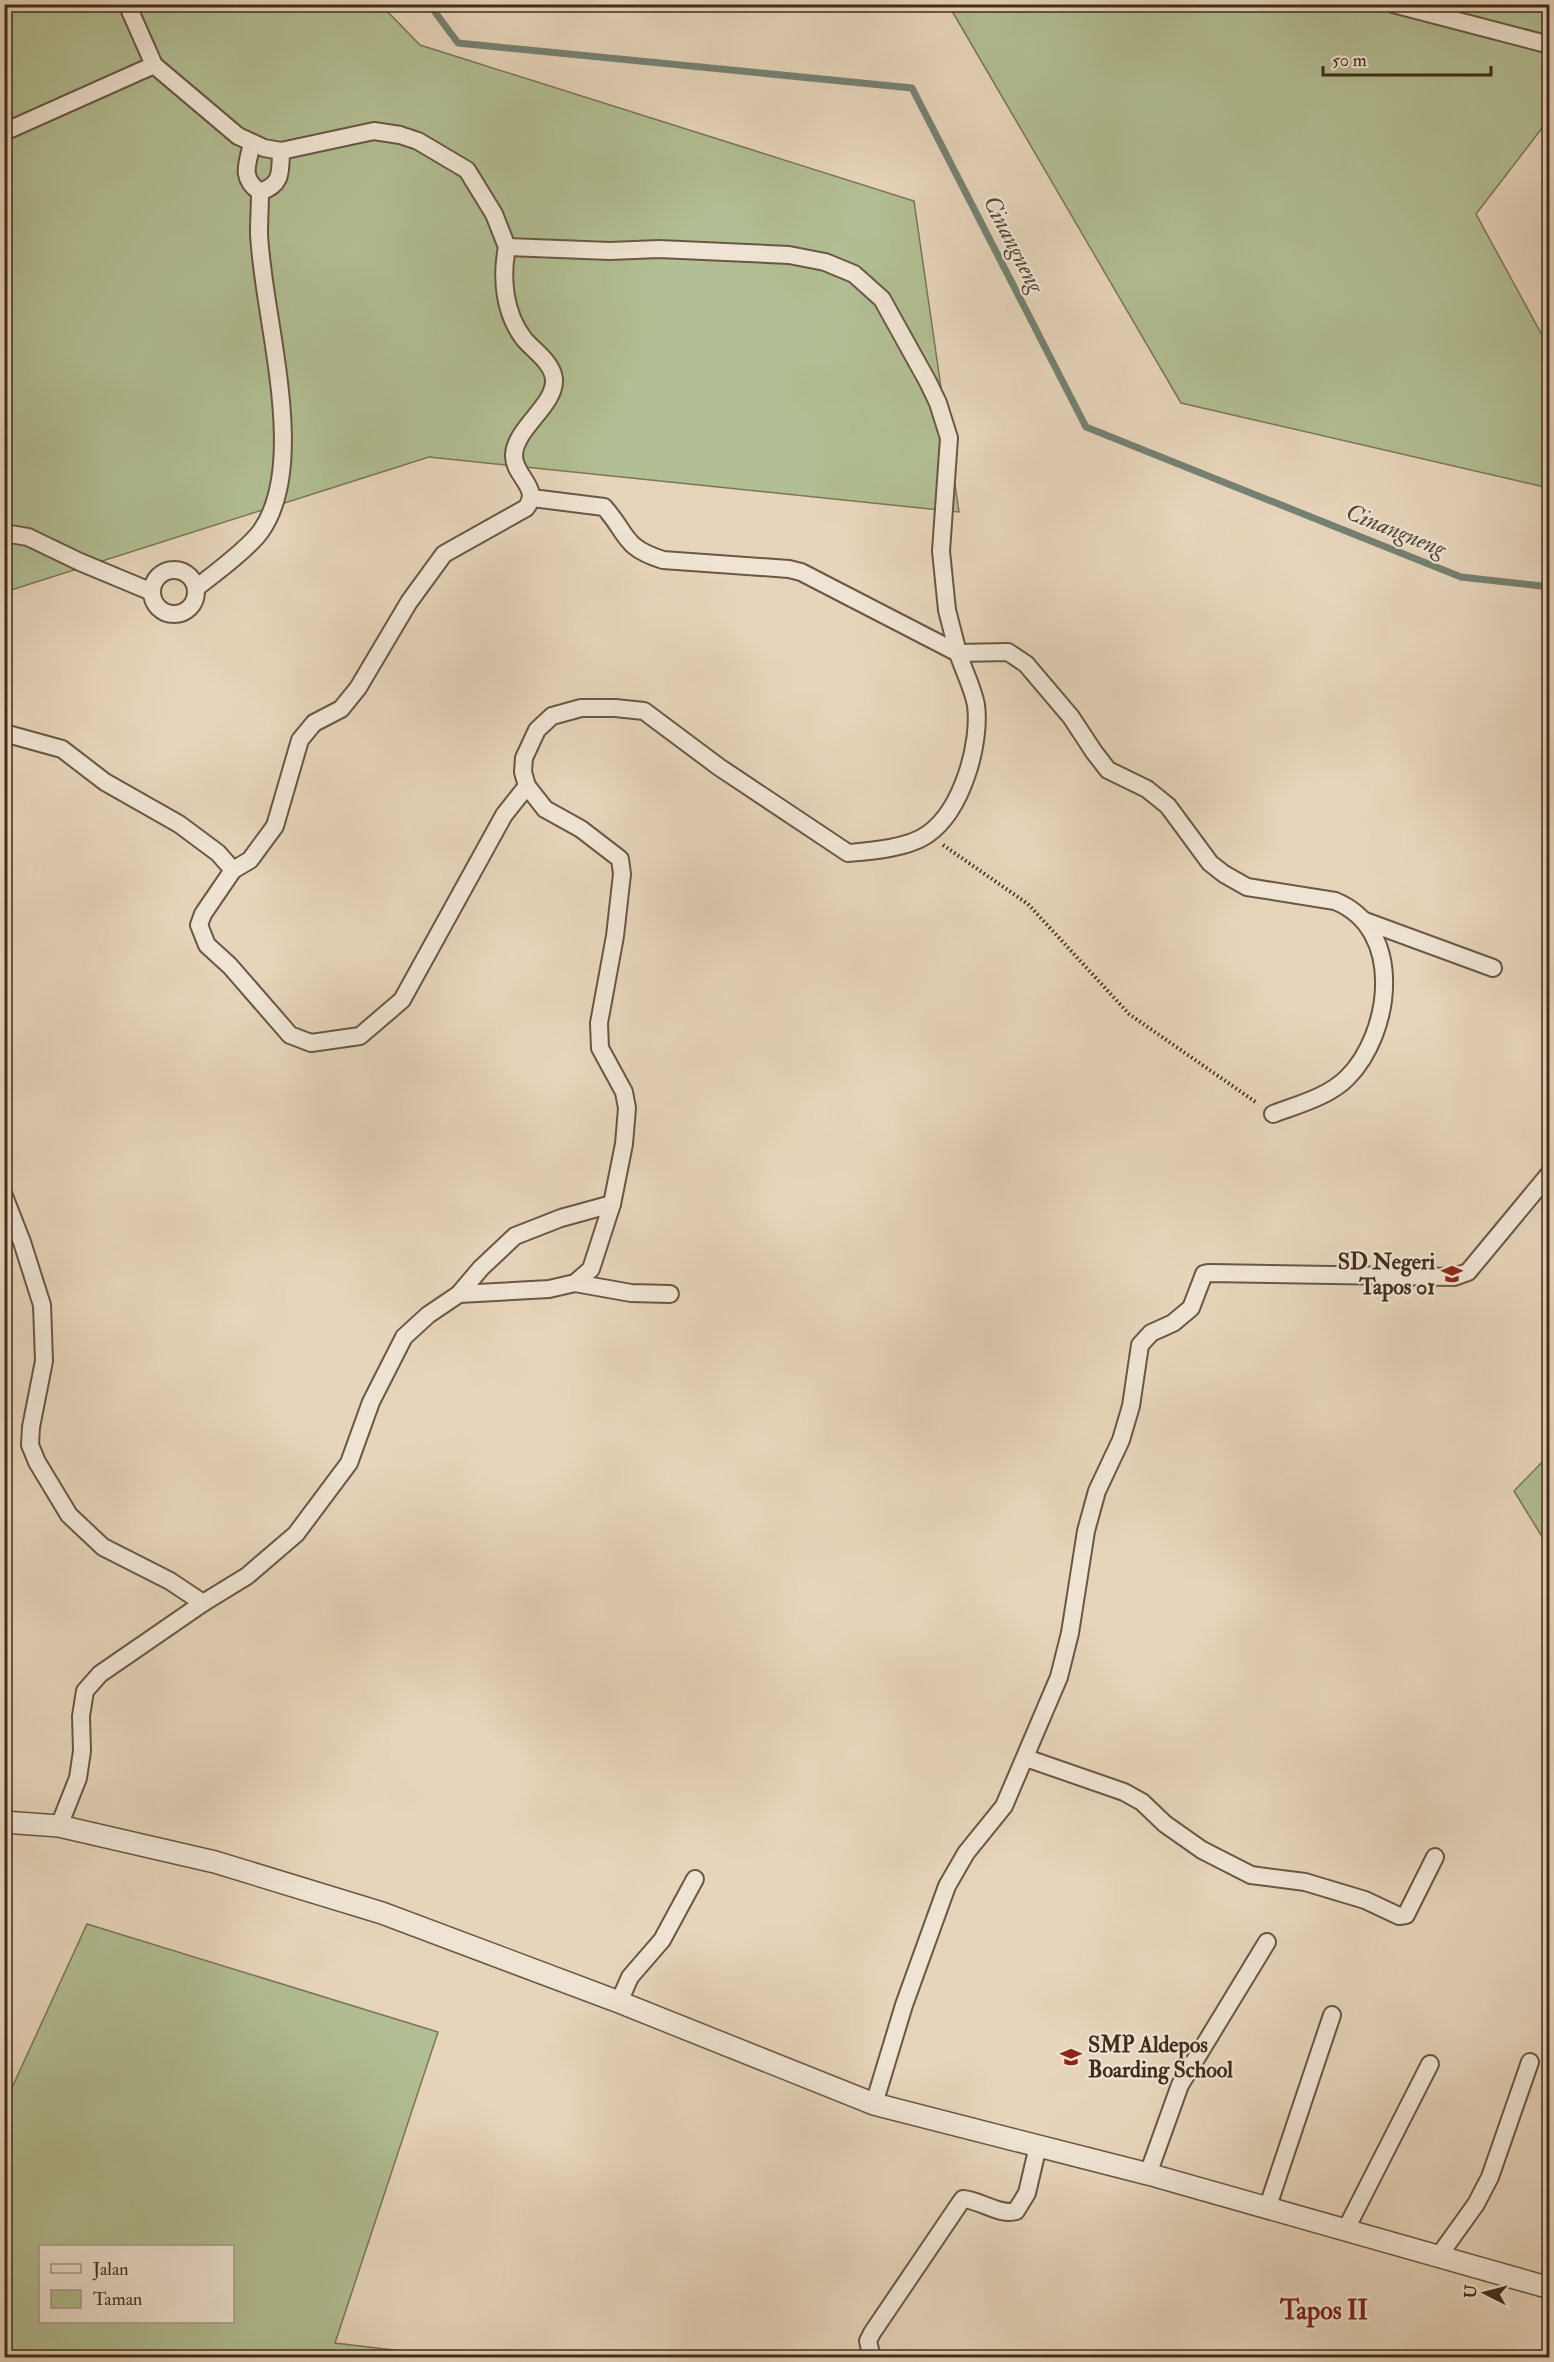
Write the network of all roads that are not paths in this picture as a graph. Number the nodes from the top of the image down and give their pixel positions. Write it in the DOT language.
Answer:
graph roads {
  1 [pos="128,4"];
  2 [pos="1393,4"];
  3 [pos="1550,45"];
  4 [pos="154,65"];
  5 [pos="4,132"];
  6 [pos="252,144"];
  7 [pos="281,151"];
  8 [pos="260,192"];
  9 [pos="507,247"];
  10 [pos="532,498"];
  11 [pos="4,532"];
  12 [pos="196,588"];
  13 [pos="152,592"];
  14 [pos="958,653"];
  15 [pos="4,733"];
  16 [pos="527,786"];
  17 [pos="233,870"];
  18 [pos="1365,921"];
  19 [pos="1493,968"];
  20 [pos="1273,1114"];
  21 [pos="1550,1173"];
  22 [pos="4,1196"];
  23 [pos="612,1204"];
  24 [pos="575,1283"];
  25 [pos="459,1294"];
  26 [pos="670,1294"];
  27 [pos="203,1603"];
  28 [pos="1026,1758"];
  29 [pos="4,1822"];
  30 [pos="59,1826"];
  31 [pos="1436,1857"];
  32 [pos="695,1879"];
  33 [pos="1267,1942"];
  34 [pos="619,2002"];
  35 [pos="1332,2014"];
  36 [pos="1530,2062"];
  37 [pos="1430,2064"];
  38 [pos="874,2104"];
  39 [pos="1038,2146"];
  40 [pos="1148,2174"];
  41 [pos="1267,2209"];
  42 [pos="1345,2231"];
  43 [pos="1438,2257"];
  44 [pos="1550,2288"];
  45 [pos="872,2358"];
  1 -- 4 [label="street"];
  2 -- 3 [label="street"];
  4 -- 5 [label="street"];
  4 -- 6 [label="street"];
  6 -- 7 [label="street"];
  6 -- 8 [label="street"];
  7 -- 8 [label="street"];
  7 -- 9 [label="street"];
  8 -- 12 [label="street"];
  9 -- 10 [label="street"];
  9 -- 14 [label="street"];
  10 -- 14 [label="street"];
  10 -- 17 [label="street"];
  11 -- 13 [label="street"];
  12 -- 13 [label="street"];
  12 -- 13 [label="street"];
  14 -- 16 [label="street"];
  14 -- 18 [label="street"];
  15 -- 17 [label="street"];
  16 -- 17 [label="street"];
  16 -- 23 [label="street"];
  18 -- 19 [label="street"];
  18 -- 20 [label="street"];
  21 -- 28 [label="street"];
  22 -- 27 [label="street"];
  23 -- 24 [label="street"];
  23 -- 25 [label="street"];
  24 -- 25 [label="street"];
  24 -- 26 [label="street"];
  25 -- 27 [label="street"];
  27 -- 30 [label="street"];
  28 -- 31 [label="street"];
  28 -- 38 [label="street"];
  29 -- 30 [label="street"];
  30 -- 34 [label="street"];
  32 -- 34 [label="street"];
  33 -- 40 [label="street"];
  34 -- 38 [label="street"];
  35 -- 41 [label="street"];
  36 -- 43 [label="street"];
  37 -- 42 [label="street"];
  38 -- 39 [label="street"];
  39 -- 40 [label="street"];
  39 -- 45 [label="street"];
  40 -- 41 [label="street"];
  41 -- 42 [label="street"];
  42 -- 43 [label="street"];
  43 -- 44 [label="street"];
}
